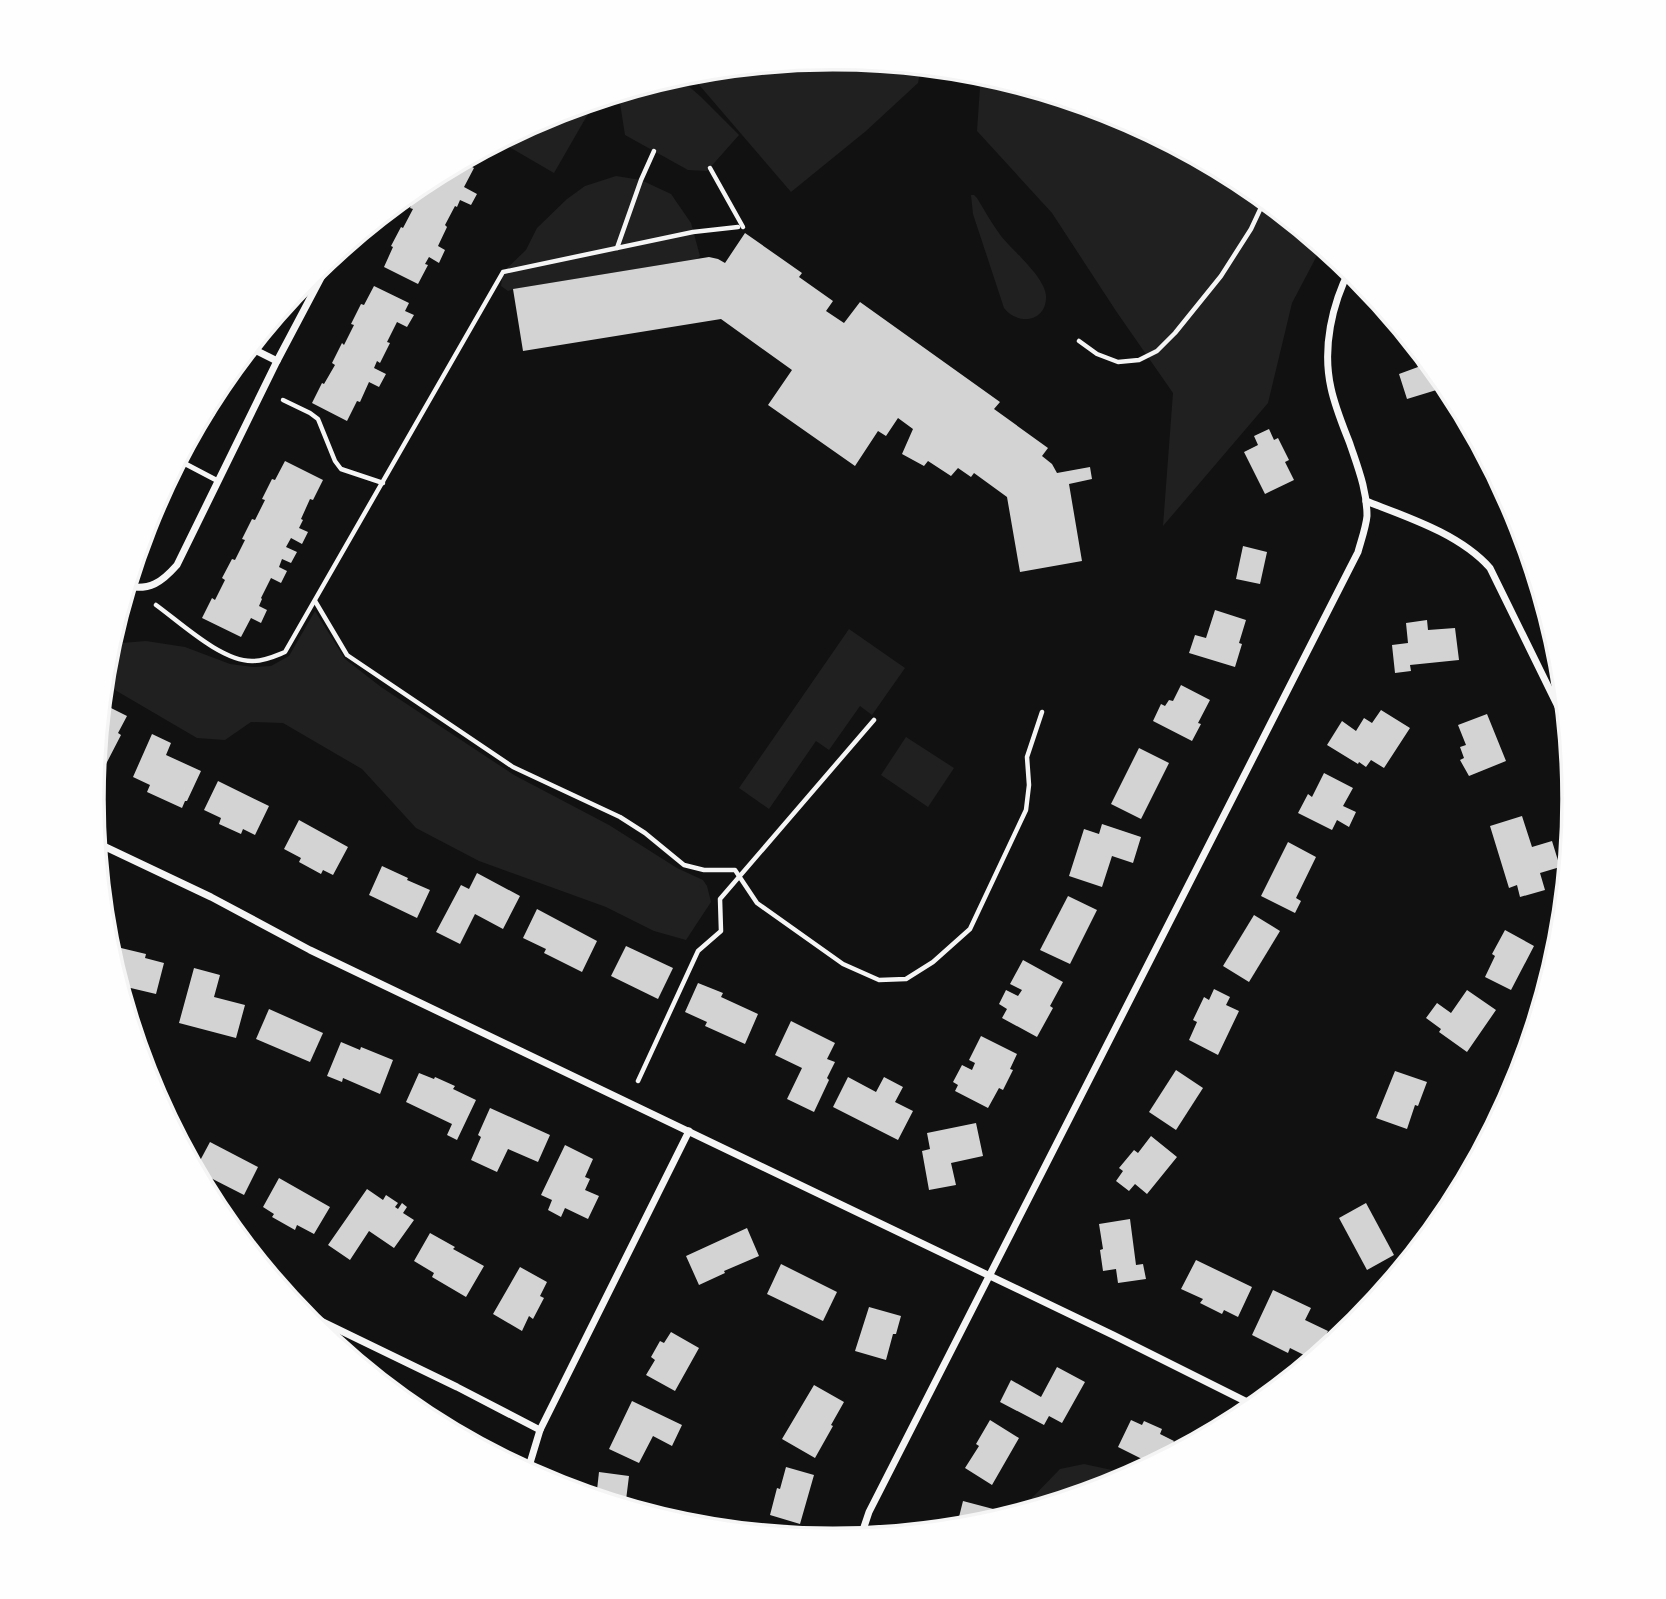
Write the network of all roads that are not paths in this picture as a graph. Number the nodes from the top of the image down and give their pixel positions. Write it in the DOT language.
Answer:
graph roads {
  1 [pos="1344,280"];
  2 [pos="318,283"];
  3 [pos="257,351"];
  4 [pos="277,361"];
  5 [pos="186,464"];
  6 [pos="219,481"];
  7 [pos="1366,500"];
  8 [pos="135,588"];
  9 [pos="1556,702"];
  10 [pos="105,846"];
  11 [pos="689,1131"];
  12 [pos="989,1276"];
  13 [pos="326,1324"];
  14 [pos="1245,1401"];
  15 [pos="540,1430"];
  16 [pos="530,1463"];
  17 [pos="864,1528"];
  1 -- 7 [label="street"];
  2 -- 4 [label="street"];
  3 -- 4 [label="street"];
  4 -- 6 [label="street"];
  5 -- 6 [label="lane"];
  6 -- 8 [label="street"];
  7 -- 9 [label="street"];
  7 -- 12 [label="street"];
  10 -- 11 [label="street"];
  11 -- 12 [label="street"];
  11 -- 15 [label="street"];
  12 -- 14 [label="street"];
  12 -- 17 [label="street"];
  13 -- 15 [label="street"];
  15 -- 16 [label="street"];
}
